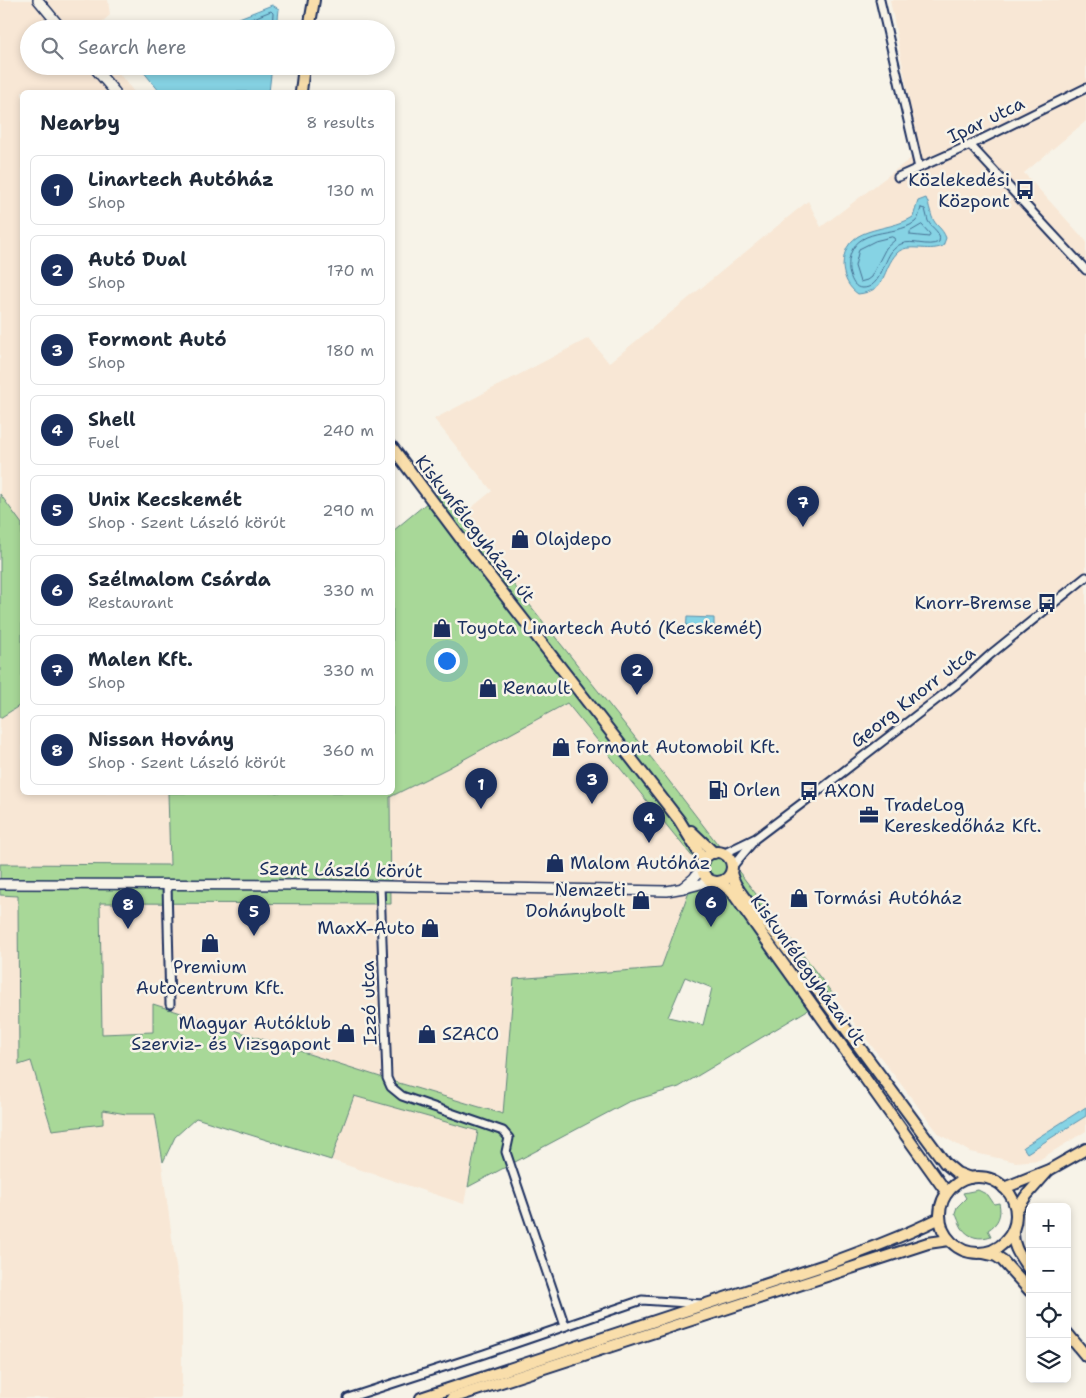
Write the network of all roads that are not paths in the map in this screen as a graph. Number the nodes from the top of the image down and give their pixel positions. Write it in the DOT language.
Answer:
graph roads {
  1 [pos="38,0"];
  2 [pos="314,0"];
  3 [pos="880,0"];
  4 [pos="55,20"];
  5 [pos="311,20"];
  6 [pos="101,75"];
  7 [pos="303,75"];
  8 [pos="1086,88"];
  9 [pos="113,90"];
  10 [pos="301,90"];
  11 [pos="970,145"];
  12 [pos="919,168"];
  13 [pos="898,177"];
  14 [pos="1086,270"];
  15 [pos="395,452"];
  16 [pos="1086,578"];
  17 [pos="679,820"];
  18 [pos="756,838"];
  19 [pos="719,853"];
  20 [pos="703,864"];
  21 [pos="731,870"];
  22 [pos="716,882"];
  23 [pos="0,884"];
  24 [pos="167,885"];
  25 [pos="380,886"];
  26 [pos="682,888"];
  27 [pos="170,1004"];
  28 [pos="1086,1149"];
  29 [pos="1049,1170"];
  30 [pos="970,1178"];
  31 [pos="1004,1188"];
  32 [pos="947,1193"];
  33 [pos="1016,1211"];
  34 [pos="940,1218"];
  35 [pos="1013,1230"];
  36 [pos="949,1240"];
  37 [pos="982,1253"];
  38 [pos="1026,1265"];
  39 [pos="1026,1287"];
  40 [pos="708,1304"];
  41 [pos="565,1326"];
  42 [pos="1071,1338"];
  43 [pos="1086,1356"];
  44 [pos="348,1398"];
  45 [pos="421,1398"];
  46 [pos="452,1398"];
  1 -- 4 [label="street"];
  2 -- 5 [label="main road"];
  3 -- 12 [label="street"];
  6 -- 9 [label="street"];
  7 -- 10 [label="main road"];
  8 -- 11 [label="street, Ipar utca"];
  11 -- 12 [label="street, Ipar utca"];
  11 -- 14 [label="street"];
  12 -- 13 [label="street, Ipar utca"];
  15 -- 17 [label="main road, Kiskunfélegyházai út"];
  16 -- 18 [label="street, Georg Knorr utca"];
  17 -- 19 [label="main road, Kiskunfélegyházai út"];
  17 -- 20 [label="main road, Kiskunfélegyházai út"];
  18 -- 19 [label="street, Georg Knorr utca"];
  18 -- 21 [label="street, Georg Knorr utca"];
  19 -- 20 [label="main road"];
  19 -- 21 [label="main road"];
  20 -- 22 [label="main road"];
  20 -- 26 [label="street"];
  21 -- 22 [label="main road"];
  21 -- 30 [label="main road, Kiskunfélegyházai út"];
  22 -- 26 [label="street, Szent László körút"];
  22 -- 32 [label="main road, Kiskunfélegyházai út"];
  23 -- 24 [label="street, Szent László körút"];
  24 -- 25 [label="street, Szent László körút"];
  24 -- 27 [label="street"];
  25 -- 26 [label="street, Szent László körút"];
  25 -- 41 [label="street, Izzó utca"];
  28 -- 29 [label="main road"];
  29 -- 31 [label="main road"];
  29 -- 33 [label="main road"];
  30 -- 31 [label="main road"];
  30 -- 32 [label="main road"];
  31 -- 33 [label="main road"];
  32 -- 34 [label="main road"];
  33 -- 35 [label="main road"];
  34 -- 36 [label="main road"];
  34 -- 40 [label="main road"];
  35 -- 37 [label="main road"];
  35 -- 38 [label="main road"];
  36 -- 37 [label="main road"];
  36 -- 46 [label="main road"];
  37 -- 39 [label="main road"];
  40 -- 41 [label="street"];
  40 -- 45 [label="main road"];
  41 -- 44 [label="street"];
  42 -- 43 [label="main road"];
}
